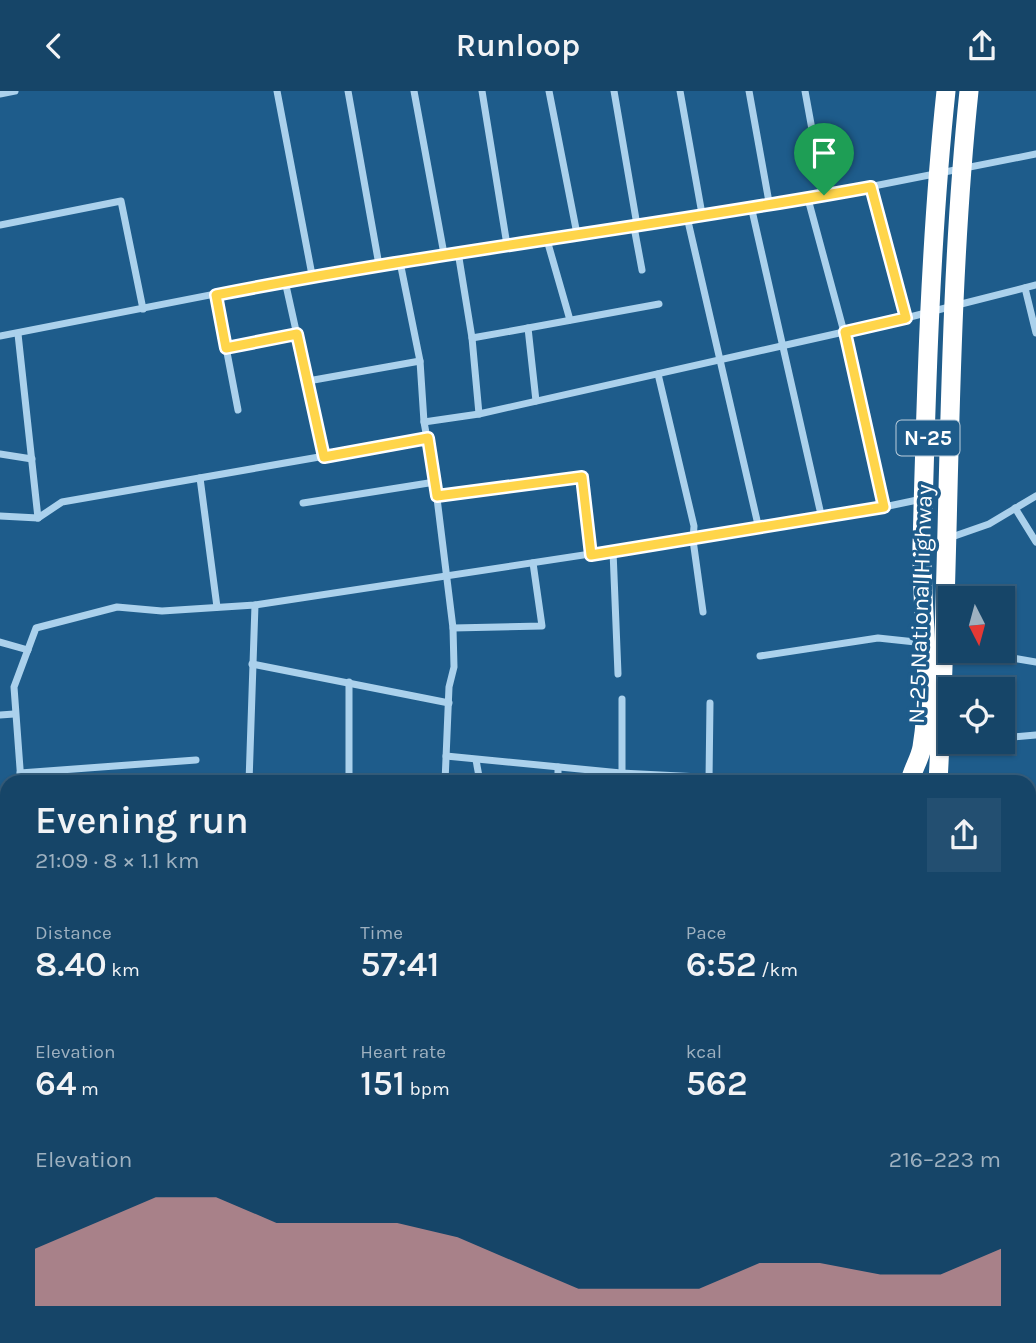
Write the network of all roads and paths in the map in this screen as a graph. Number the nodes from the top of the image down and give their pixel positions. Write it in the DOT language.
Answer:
graph roads {
  1 [pos="15,91"];
  2 [pos="277,91"];
  3 [pos="348,91"];
  4 [pos="414,91"];
  5 [pos="482,91"];
  6 [pos="550,91"];
  7 [pos="614,91"];
  8 [pos="680,91"];
  9 [pos="749,91"];
  10 [pos="804,91"];
  11 [pos="946,91"];
  12 [pos="969,91"];
  13 [pos="0,94"];
  14 [pos="1036,155"];
  15 [pos="960,171"];
  16 [pos="937,176"];
  17 [pos="871,187"];
  18 [pos="824,195"];
  19 [pos="808,199"];
  20 [pos="769,202"];
  21 [pos="751,206"];
  22 [pos="702,214"];
  23 [pos="688,217"];
  24 [pos="0,218"];
  25 [pos="0,225"];
  26 [pos="636,226"];
  27 [pos="577,235"];
  28 [pos="547,240"];
  29 [pos="508,245"];
  30 [pos="458,252"];
  31 [pos="444,254"];
  32 [pos="400,262"];
  33 [pos="379,265"];
  34 [pos="642,270"];
  35 [pos="312,275"];
  36 [pos="285,281"];
  37 [pos="1036,285"];
  38 [pos="1025,288"];
  39 [pos="216,295"];
  40 [pos="659,304"];
  41 [pos="955,304"];
  42 [pos="143,309"];
  43 [pos="931,310"];
  44 [pos="906,318"];
  45 [pos="570,320"];
  46 [pos="528,328"];
  47 [pos="845,332"];
  48 [pos="1036,333"];
  49 [pos="18,334"];
  50 [pos="297,334"];
  51 [pos="0,336"];
  52 [pos="472,338"];
  53 [pos="783,346"];
  54 [pos="226,348"];
  55 [pos="721,359"];
  56 [pos="419,361"];
  57 [pos="658,374"];
  58 [pos="308,381"];
  59 [pos="536,401"];
  60 [pos="238,410"];
  61 [pos="479,414"];
  62 [pos="424,422"];
  63 [pos="428,438"];
  64 [pos="0,454"];
  65 [pos="324,457"];
  66 [pos="32,459"];
  67 [pos="200,478"];
  68 [pos="435,482"];
  69 [pos="437,496"];
  70 [pos="1036,496"];
  71 [pos="926,498"];
  72 [pos="303,503"];
  73 [pos="884,507"];
  74 [pos="1015,509"];
  75 [pos="0,516"];
  76 [pos="38,518"];
  77 [pos="822,519"];
  78 [pos="759,529"];
  79 [pos="947,539"];
  80 [pos="693,540"];
  81 [pos="1036,542"];
  82 [pos="922,547"];
  83 [pos="613,551"];
  84 [pos="591,555"];
  85 [pos="533,563"];
  86 [pos="446,577"];
  87 [pos="944,586"];
  88 [pos="255,605"];
  89 [pos="217,607"];
  90 [pos="703,612"];
  91 [pos="453,628"];
  92 [pos="938,630"];
  93 [pos="0,642"];
  94 [pos="938,646"];
  95 [pos="28,650"];
  96 [pos="760,656"];
  97 [pos="1015,658"];
  98 [pos="1036,662"];
  99 [pos="939,663"];
  100 [pos="251,664"];
  101 [pos="618,674"];
  102 [pos="349,682"];
  103 [pos="622,699"];
  104 [pos="449,703"];
  105 [pos="710,703"];
  106 [pos="15,714"];
  107 [pos="0,715"];
  108 [pos="1036,735"];
  109 [pos="1015,737"];
  110 [pos="938,747"];
  111 [pos="931,748"];
  112 [pos="446,756"];
  113 [pos="196,760"];
  114 [pos="476,760"];
  115 [pos="558,767"];
  116 [pos="20,773"];
  117 [pos="621,773"];
  118 [pos="249,775"];
  119 [pos="349,775"];
  120 [pos="445,775"];
  121 [pos="479,775"];
  122 [pos="558,775"];
  123 [pos="646,775"];
  124 [pos="709,775"];
  125 [pos="913,775"];
  126 [pos="937,775"];
  1 -- 13 [label="street"];
  2 -- 35 [label="street"];
  3 -- 33 [label="street"];
  4 -- 31 [label="street"];
  5 -- 29 [label="street"];
  6 -- 27 [label="street"];
  7 -- 26 [label="street"];
  8 -- 22 [label="street"];
  9 -- 20 [label="street"];
  10 -- 18 [label="street"];
  11 -- 16 [label="highway, N-25 National Highway / N-25"];
  12 -- 15 [label="highway, N-25 National Highway / N-25"];
  14 -- 15 [label="street"];
  15 -- 16 [label="street"];
  15 -- 41 [label="highway, N-25 National Highway / N-25"];
  16 -- 17 [label="street"];
  16 -- 43 [label="highway, N-25 National Highway / N-25"];
  17 -- 18 [label="street"];
  17 -- 44 [label="street"];
  18 -- 19 [label="street"];
  19 -- 20 [label="street"];
  19 -- 47 [label="street"];
  20 -- 21 [label="street"];
  21 -- 22 [label="street"];
  21 -- 53 [label="street"];
  22 -- 23 [label="street"];
  23 -- 26 [label="street"];
  23 -- 55 [label="street"];
  24 -- 25 [label="street"];
  25 -- 42 [label="street"];
  26 -- 27 [label="street"];
  26 -- 34 [label="street"];
  27 -- 28 [label="street"];
  28 -- 29 [label="street"];
  28 -- 45 [label="street"];
  29 -- 30 [label="street"];
  30 -- 31 [label="street"];
  30 -- 52 [label="street"];
  31 -- 32 [label="street"];
  32 -- 33 [label="street"];
  32 -- 56 [label="street"];
  33 -- 35 [label="street"];
  35 -- 36 [label="street"];
  36 -- 39 [label="street"];
  36 -- 50 [label="street"];
  37 -- 38 [label="street"];
  38 -- 41 [label="street"];
  38 -- 48 [label="street"];
  39 -- 42 [label="street"];
  39 -- 54 [label="street"];
  40 -- 45 [label="street"];
  41 -- 43 [label="street"];
  41 -- 79 [label="highway, N-25 National Highway / N-25"];
  42 -- 49 [label="street"];
  43 -- 44 [label="street"];
  43 -- 71 [label="highway, N-25 National Highway / N-25"];
  44 -- 47 [label="street"];
  45 -- 46 [label="street"];
  46 -- 52 [label="street"];
  46 -- 59 [label="street"];
  47 -- 53 [label="street"];
  47 -- 73 [label="street"];
  49 -- 51 [label="street"];
  49 -- 66 [label="street"];
  50 -- 54 [label="street"];
  50 -- 58 [label="street"];
  52 -- 61 [label="street"];
  53 -- 55 [label="street"];
  53 -- 77 [label="street"];
  54 -- 60 [label="street"];
  55 -- 57 [label="street"];
  55 -- 78 [label="street"];
  56 -- 58 [label="street"];
  56 -- 62 [label="street"];
  57 -- 59 [label="street"];
  57 -- 80 [label="street"];
  58 -- 65 [label="street"];
  59 -- 61 [label="street"];
  61 -- 62 [label="street"];
  62 -- 63 [label="street"];
  63 -- 65 [label="street"];
  63 -- 68 [label="street"];
  64 -- 66 [label="street"];
  65 -- 67 [label="street"];
  66 -- 76 [label="street"];
  67 -- 76 [label="street"];
  67 -- 89 [label="street"];
  68 -- 69 [label="street"];
  68 -- 72 [label="street"];
  69 -- 84 [label="street"];
  69 -- 86 [label="street"];
  70 -- 74 [label="street"];
  71 -- 73 [label="street"];
  71 -- 82 [label="highway, N-25 National Highway / N-25"];
  73 -- 77 [label="street"];
  74 -- 79 [label="street"];
  74 -- 81 [label="street"];
  75 -- 76 [label="street"];
  77 -- 78 [label="street"];
  78 -- 80 [label="street"];
  79 -- 82 [label="street"];
  79 -- 87 [label="highway, N-25 National Highway / N-25"];
  80 -- 83 [label="street"];
  80 -- 90 [label="street"];
  82 -- 92 [label="highway, N-25 National Highway / N-25"];
  83 -- 84 [label="street"];
  83 -- 101 [label="street"];
  84 -- 85 [label="street"];
  85 -- 86 [label="street"];
  85 -- 91 [label="street"];
  86 -- 88 [label="street"];
  86 -- 91 [label="street"];
  88 -- 89 [label="street"];
  88 -- 100 [label="street"];
  89 -- 95 [label="street"];
  91 -- 104 [label="street"];
  93 -- 95 [label="street"];
  94 -- 96 [label="street"];
  95 -- 106 [label="street"];
  97 -- 98 [label="street"];
  99 -- 111 [label="highway, N-25 National Highway / N-25"];
  100 -- 102 [label="street"];
  100 -- 118 [label="street"];
  102 -- 104 [label="street"];
  102 -- 119 [label="street"];
  103 -- 117 [label="street"];
  104 -- 112 [label="street"];
  105 -- 124 [label="street"];
  106 -- 107 [label="street"];
  106 -- 116 [label="street"];
  108 -- 109 [label="street"];
  110 -- 111 [label="street"];
  111 -- 125 [label="highway, N-25 National Highway / N-25"];
  111 -- 126 [label="highway, N-25 National Highway / N-25"];
  112 -- 114 [label="street"];
  112 -- 120 [label="street"];
  113 -- 116 [label="street"];
  114 -- 115 [label="street"];
  114 -- 121 [label="street"];
  115 -- 117 [label="street"];
  115 -- 122 [label="street"];
  117 -- 123 [label="street"];
}
